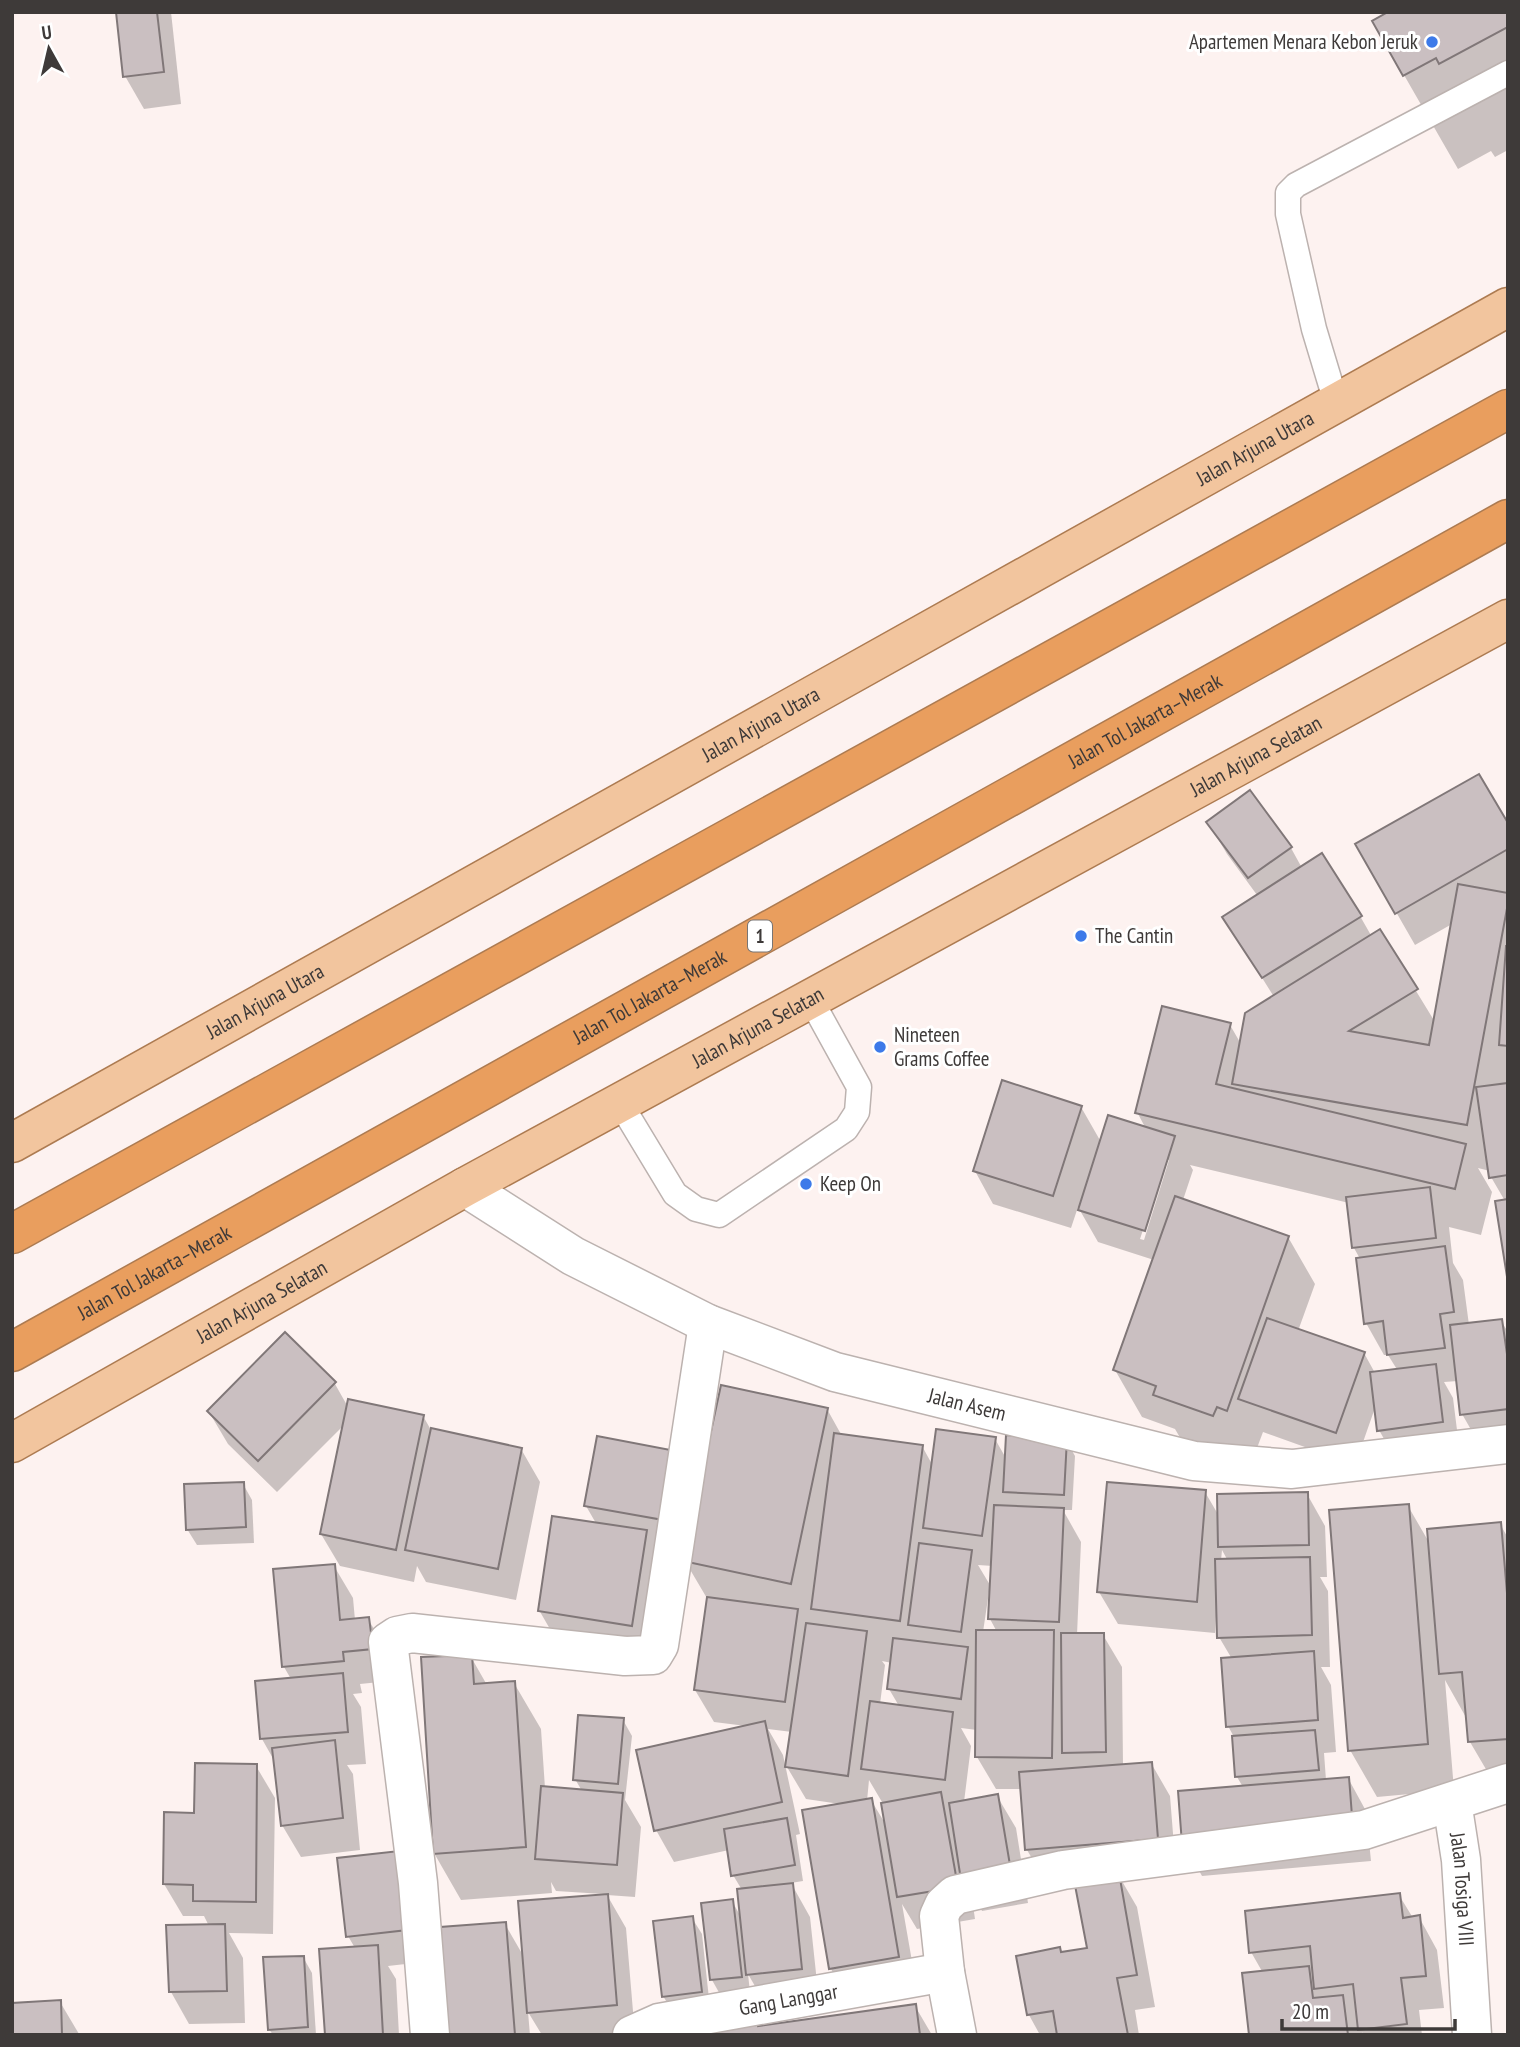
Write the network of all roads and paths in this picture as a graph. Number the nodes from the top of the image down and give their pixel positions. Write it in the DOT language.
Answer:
graph roads {
  1 [pos="1508,73"];
  2 [pos="1508,307"];
  3 [pos="1336,402"];
  4 [pos="1508,409"];
  5 [pos="1508,519"];
  6 [pos="1508,619"];
  7 [pos="811,1000"];
  8 [pos="620,1103"];
  9 [pos="12,1143"];
  10 [pos="465,1187"];
  11 [pos="12,1234"];
  12 [pos="708,1324"];
  13 [pos="12,1352"];
  14 [pos="12,1443"];
  15 [pos="1508,1444"];
  16 [pos="1508,1783"];
  17 [pos="1452,1802"];
  18 [pos="945,1972"];
  19 [pos="430,2035"];
  20 [pos="632,2035"];
  21 [pos="957,2035"];
  22 [pos="1472,2035"];
  1 -- 3 [label="lane"];
  2 -- 3 [label="main road, Jalan Arjuna Utara"];
  3 -- 9 [label="main road, Jalan Arjuna Utara"];
  4 -- 11 [label="highway"];
  5 -- 13 [label="highway, Jalan Tol Jakarta–Merak / 1"];
  6 -- 7 [label="main road, Jalan Arjuna Selatan"];
  7 -- 8 [label="main road, Jalan Arjuna Selatan"];
  7 -- 8 [label="lane"];
  8 -- 10 [label="main road, Jalan Arjuna Selatan"];
  10 -- 12 [label="street, Jalan Asem"];
  10 -- 14 [label="main road, Jalan Arjuna Selatan"];
  12 -- 15 [label="street, Jalan Asem"];
  12 -- 19 [label="street"];
  16 -- 17 [label="street, Jalan Tosiga VIII"];
  17 -- 18 [label="street"];
  17 -- 22 [label="street, Jalan Tosiga VIII"];
  18 -- 20 [label="street, Gang Langgar"];
  18 -- 21 [label="street"];
}
